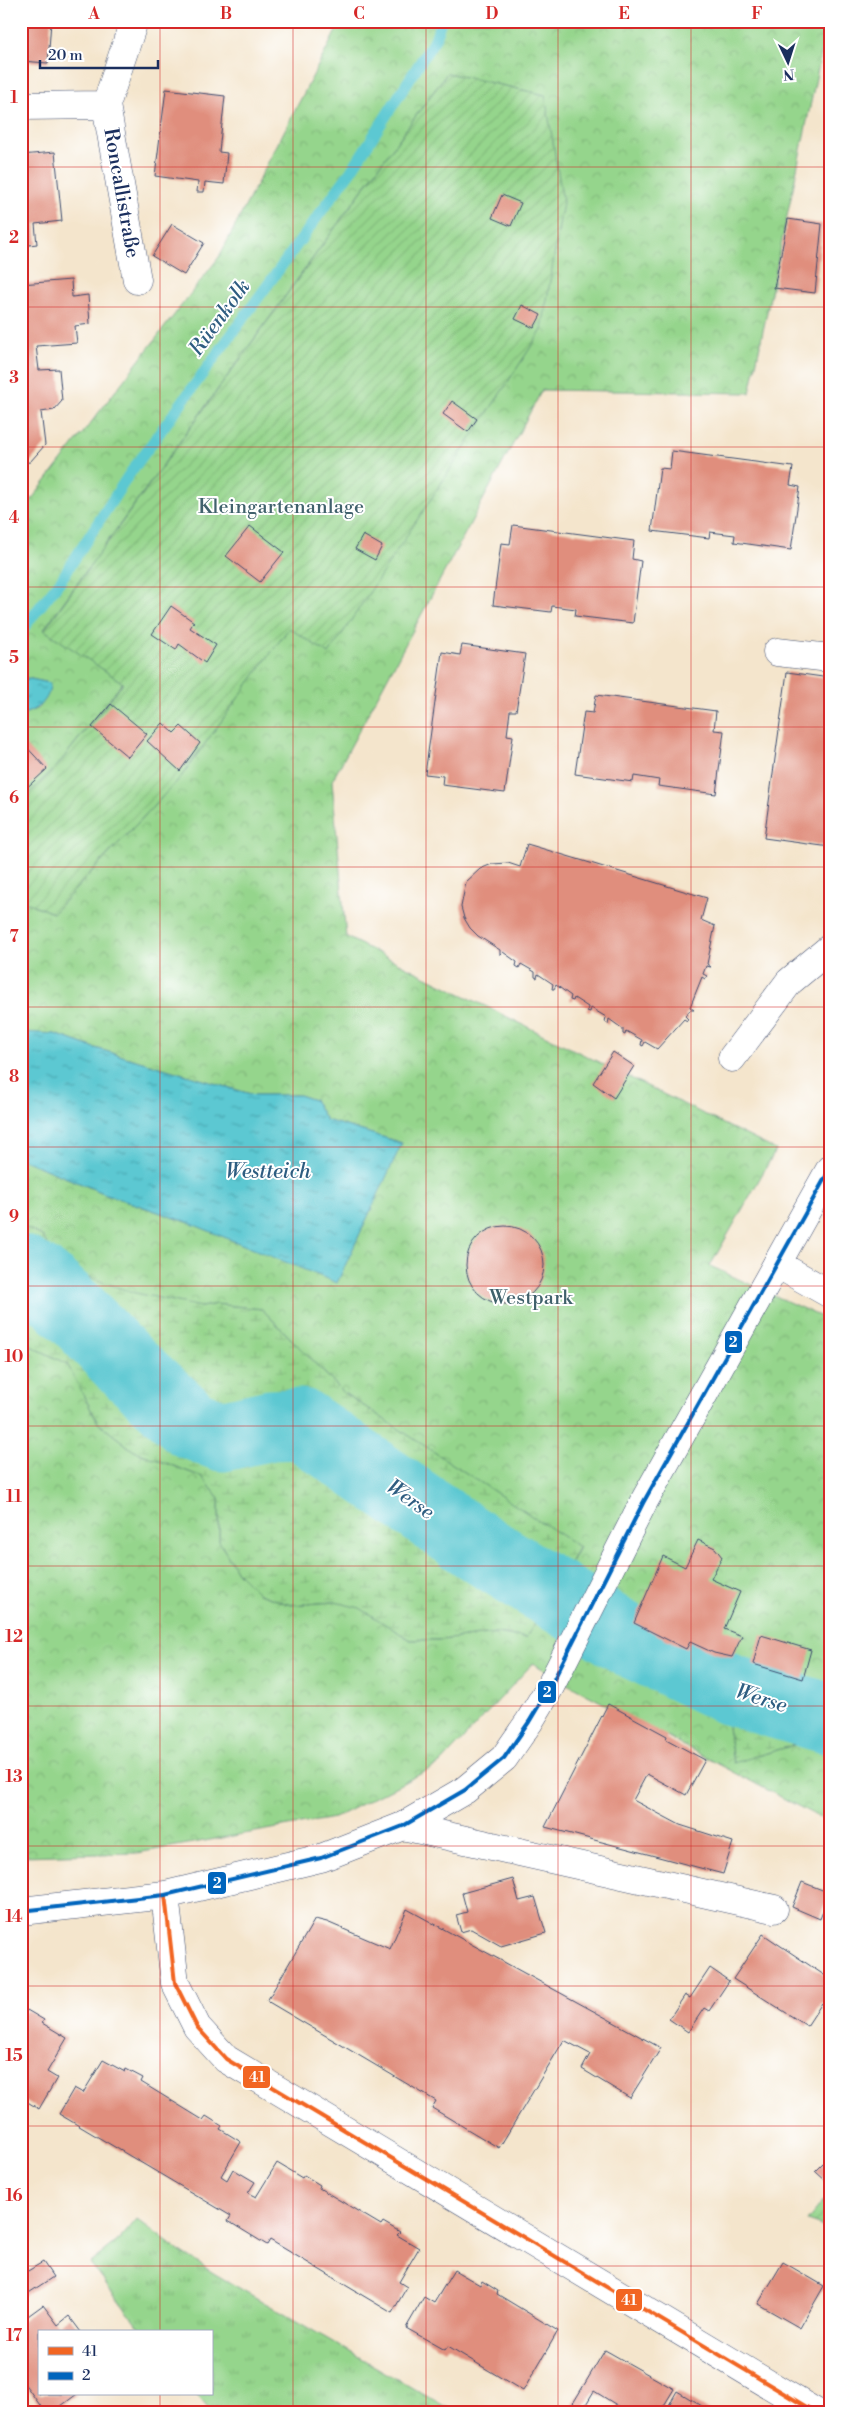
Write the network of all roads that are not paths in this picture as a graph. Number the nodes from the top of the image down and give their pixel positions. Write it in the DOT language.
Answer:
graph roads {
  1 [pos="134,21"];
  2 [pos="106,105"];
  3 [pos="21,106"];
  4 [pos="137,280"];
  5 [pos="778,652"];
  6 [pos="830,658"];
  7 [pos="830,948"];
  8 [pos="732,1058"];
  9 [pos="830,1169"];
  10 [pos="777,1264"];
  11 [pos="830,1294"];
  12 [pos="403,1826"];
  13 [pos="165,1895"];
  14 [pos="774,1909"];
  15 [pos="21,1910"];
  16 [pos="815,2412"];
  1 -- 2 [label="main road, Roncallistraße"];
  2 -- 3 [label="main road, Roncallistraße"];
  2 -- 4 [label="main road, Roncallistraße"];
  5 -- 6 [label="main road"];
  7 -- 8 [label="main road"];
  9 -- 10 [label="main road"];
  10 -- 11 [label="main road"];
  10 -- 12 [label="main road"];
  12 -- 13 [label="main road"];
  12 -- 14 [label="main road"];
  13 -- 15 [label="main road"];
  13 -- 16 [label="main road"];
}
